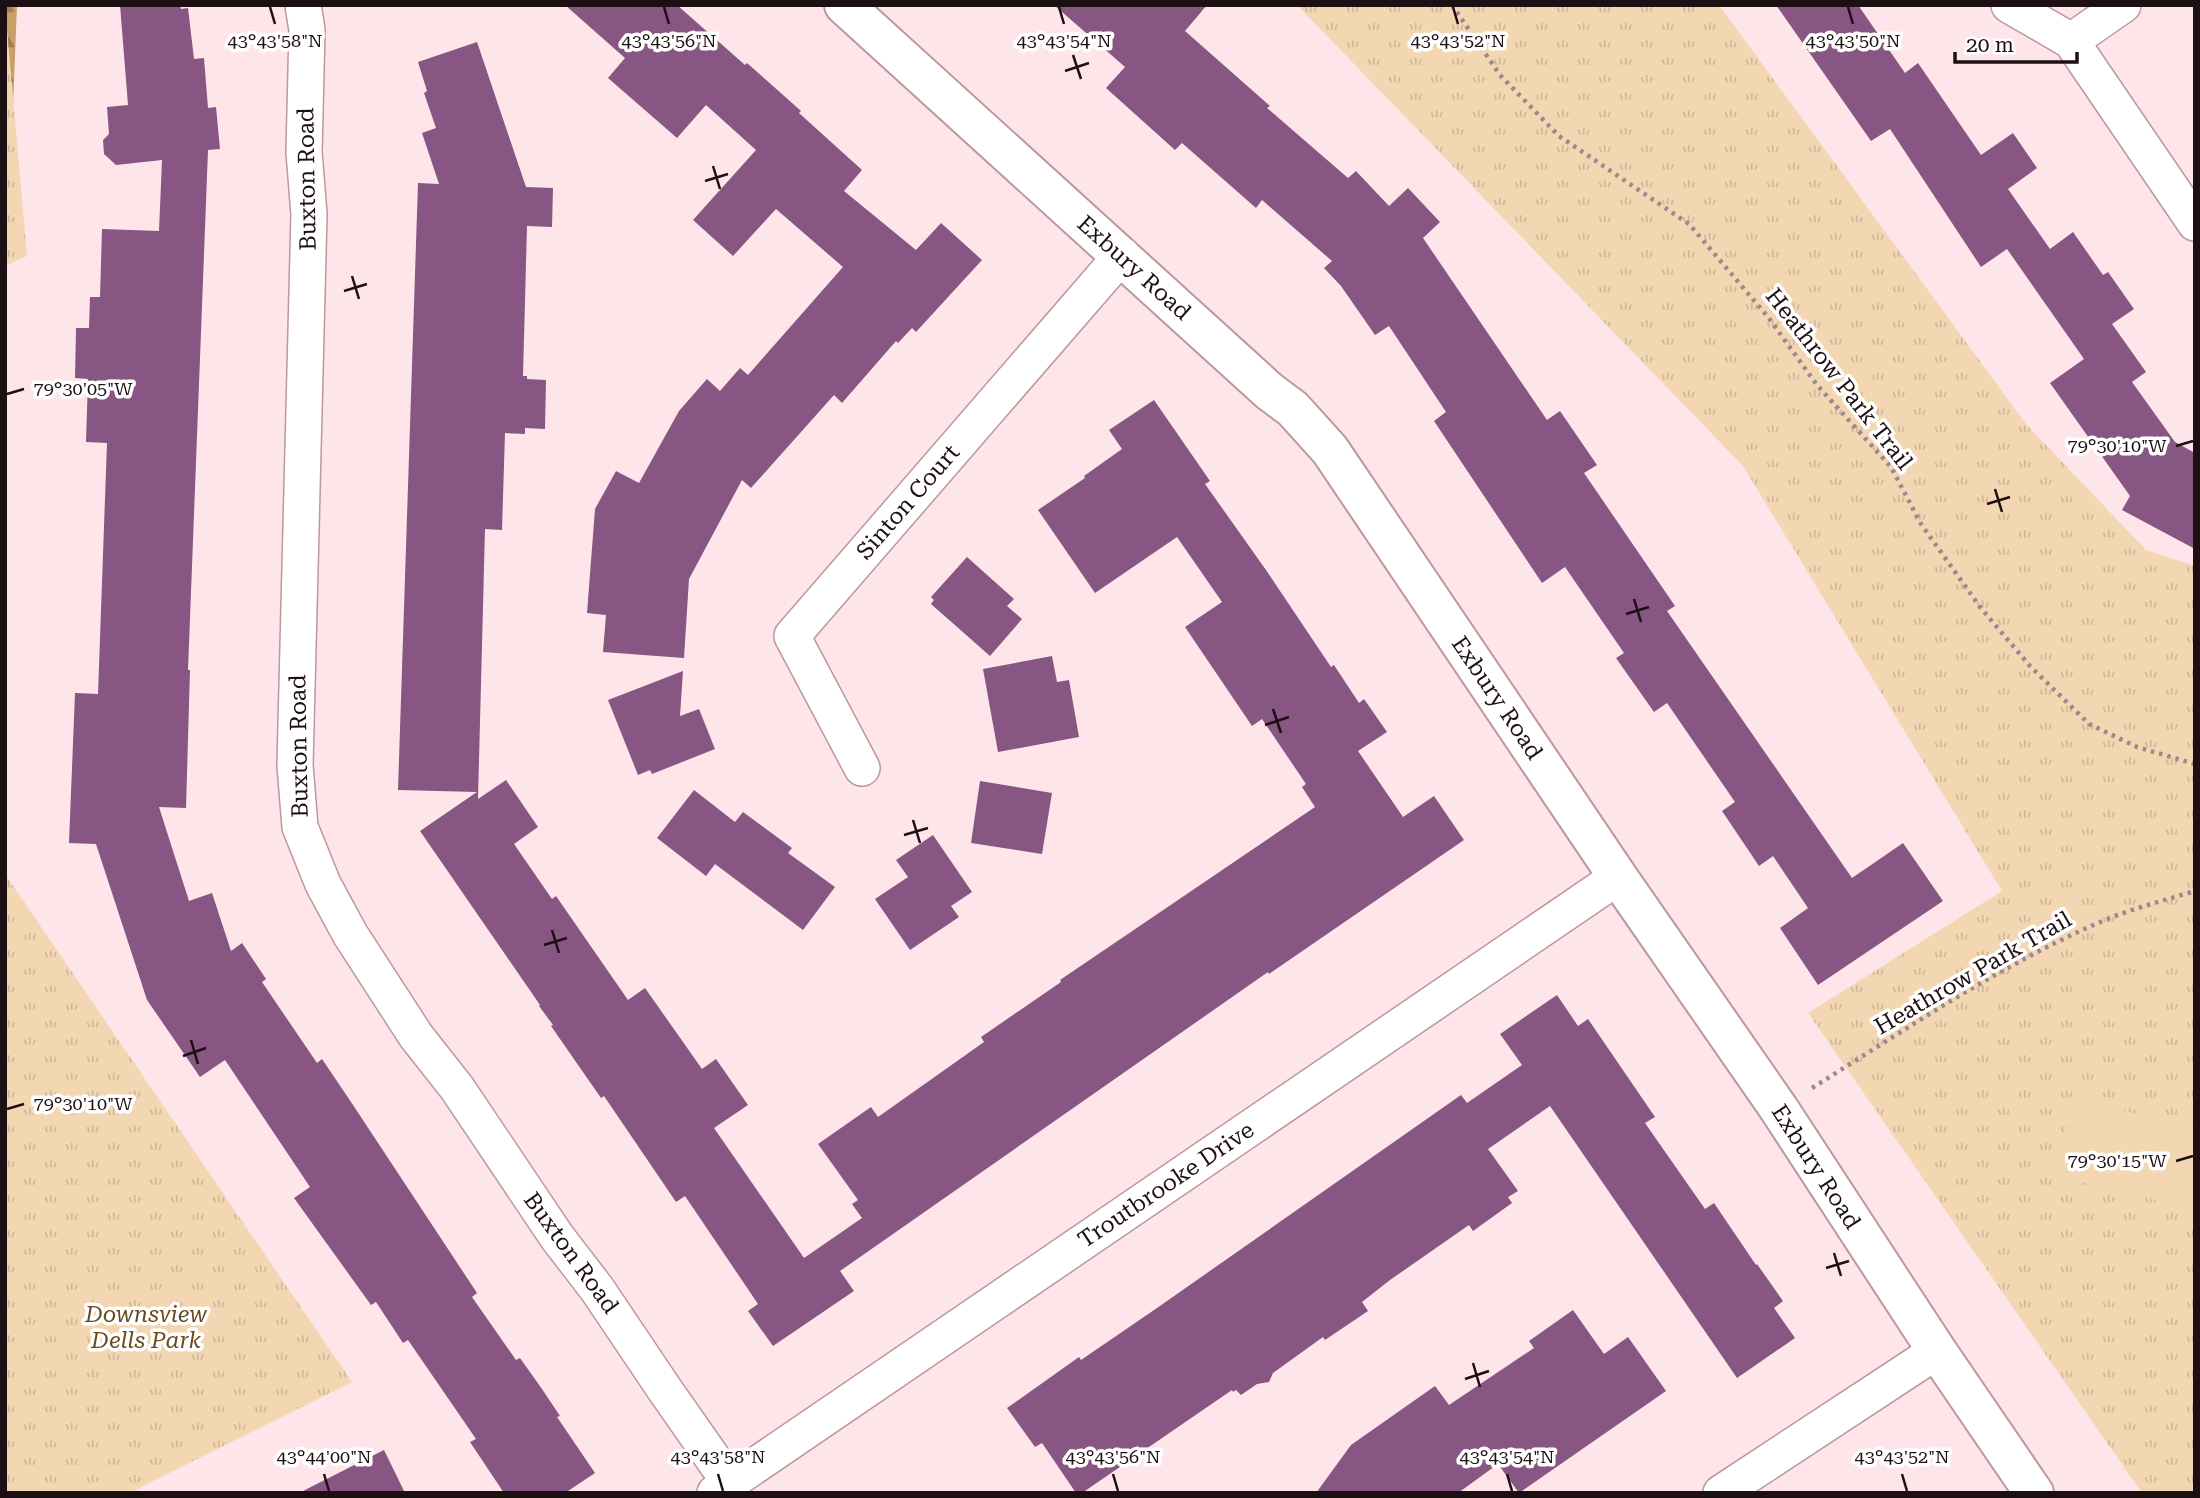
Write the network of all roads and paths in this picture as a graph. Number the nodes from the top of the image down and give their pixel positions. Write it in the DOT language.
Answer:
graph roads {
  1 [pos="303,5"];
  2 [pos="844,5"];
  3 [pos="1452,5"];
  4 [pos="2008,5"];
  5 [pos="2123,5"];
  6 [pos="2071,41"];
  7 [pos="2195,223"];
  8 [pos="1122,255"];
  9 [pos="2195,764"];
  10 [pos="862,768"];
  11 [pos="1618,877"];
  12 [pos="2195,891"];
  13 [pos="1779,1109"];
  14 [pos="1937,1351"];
  15 [pos="722,1488"];
  16 [pos="1721,1493"];
  17 [pos="2034,1493"];
  1 -- 15 [label="street, Buxton Road"];
  2 -- 8 [label="street, Exbury Road"];
  3 -- 9 [label="path, Heathrow Park Trail"];
  4 -- 6 [label="street"];
  5 -- 6 [label="street"];
  6 -- 7 [label="street"];
  8 -- 10 [label="street, Sinton Court"];
  8 -- 11 [label="street, Exbury Road"];
  11 -- 13 [label="street, Exbury Road"];
  11 -- 15 [label="street, Troutbrooke Drive"];
  12 -- 13 [label="path, Heathrow Park Trail"];
  13 -- 14 [label="street, Exbury Road"];
  14 -- 16 [label="street"];
  14 -- 17 [label="street, Exbury Road"];
}
